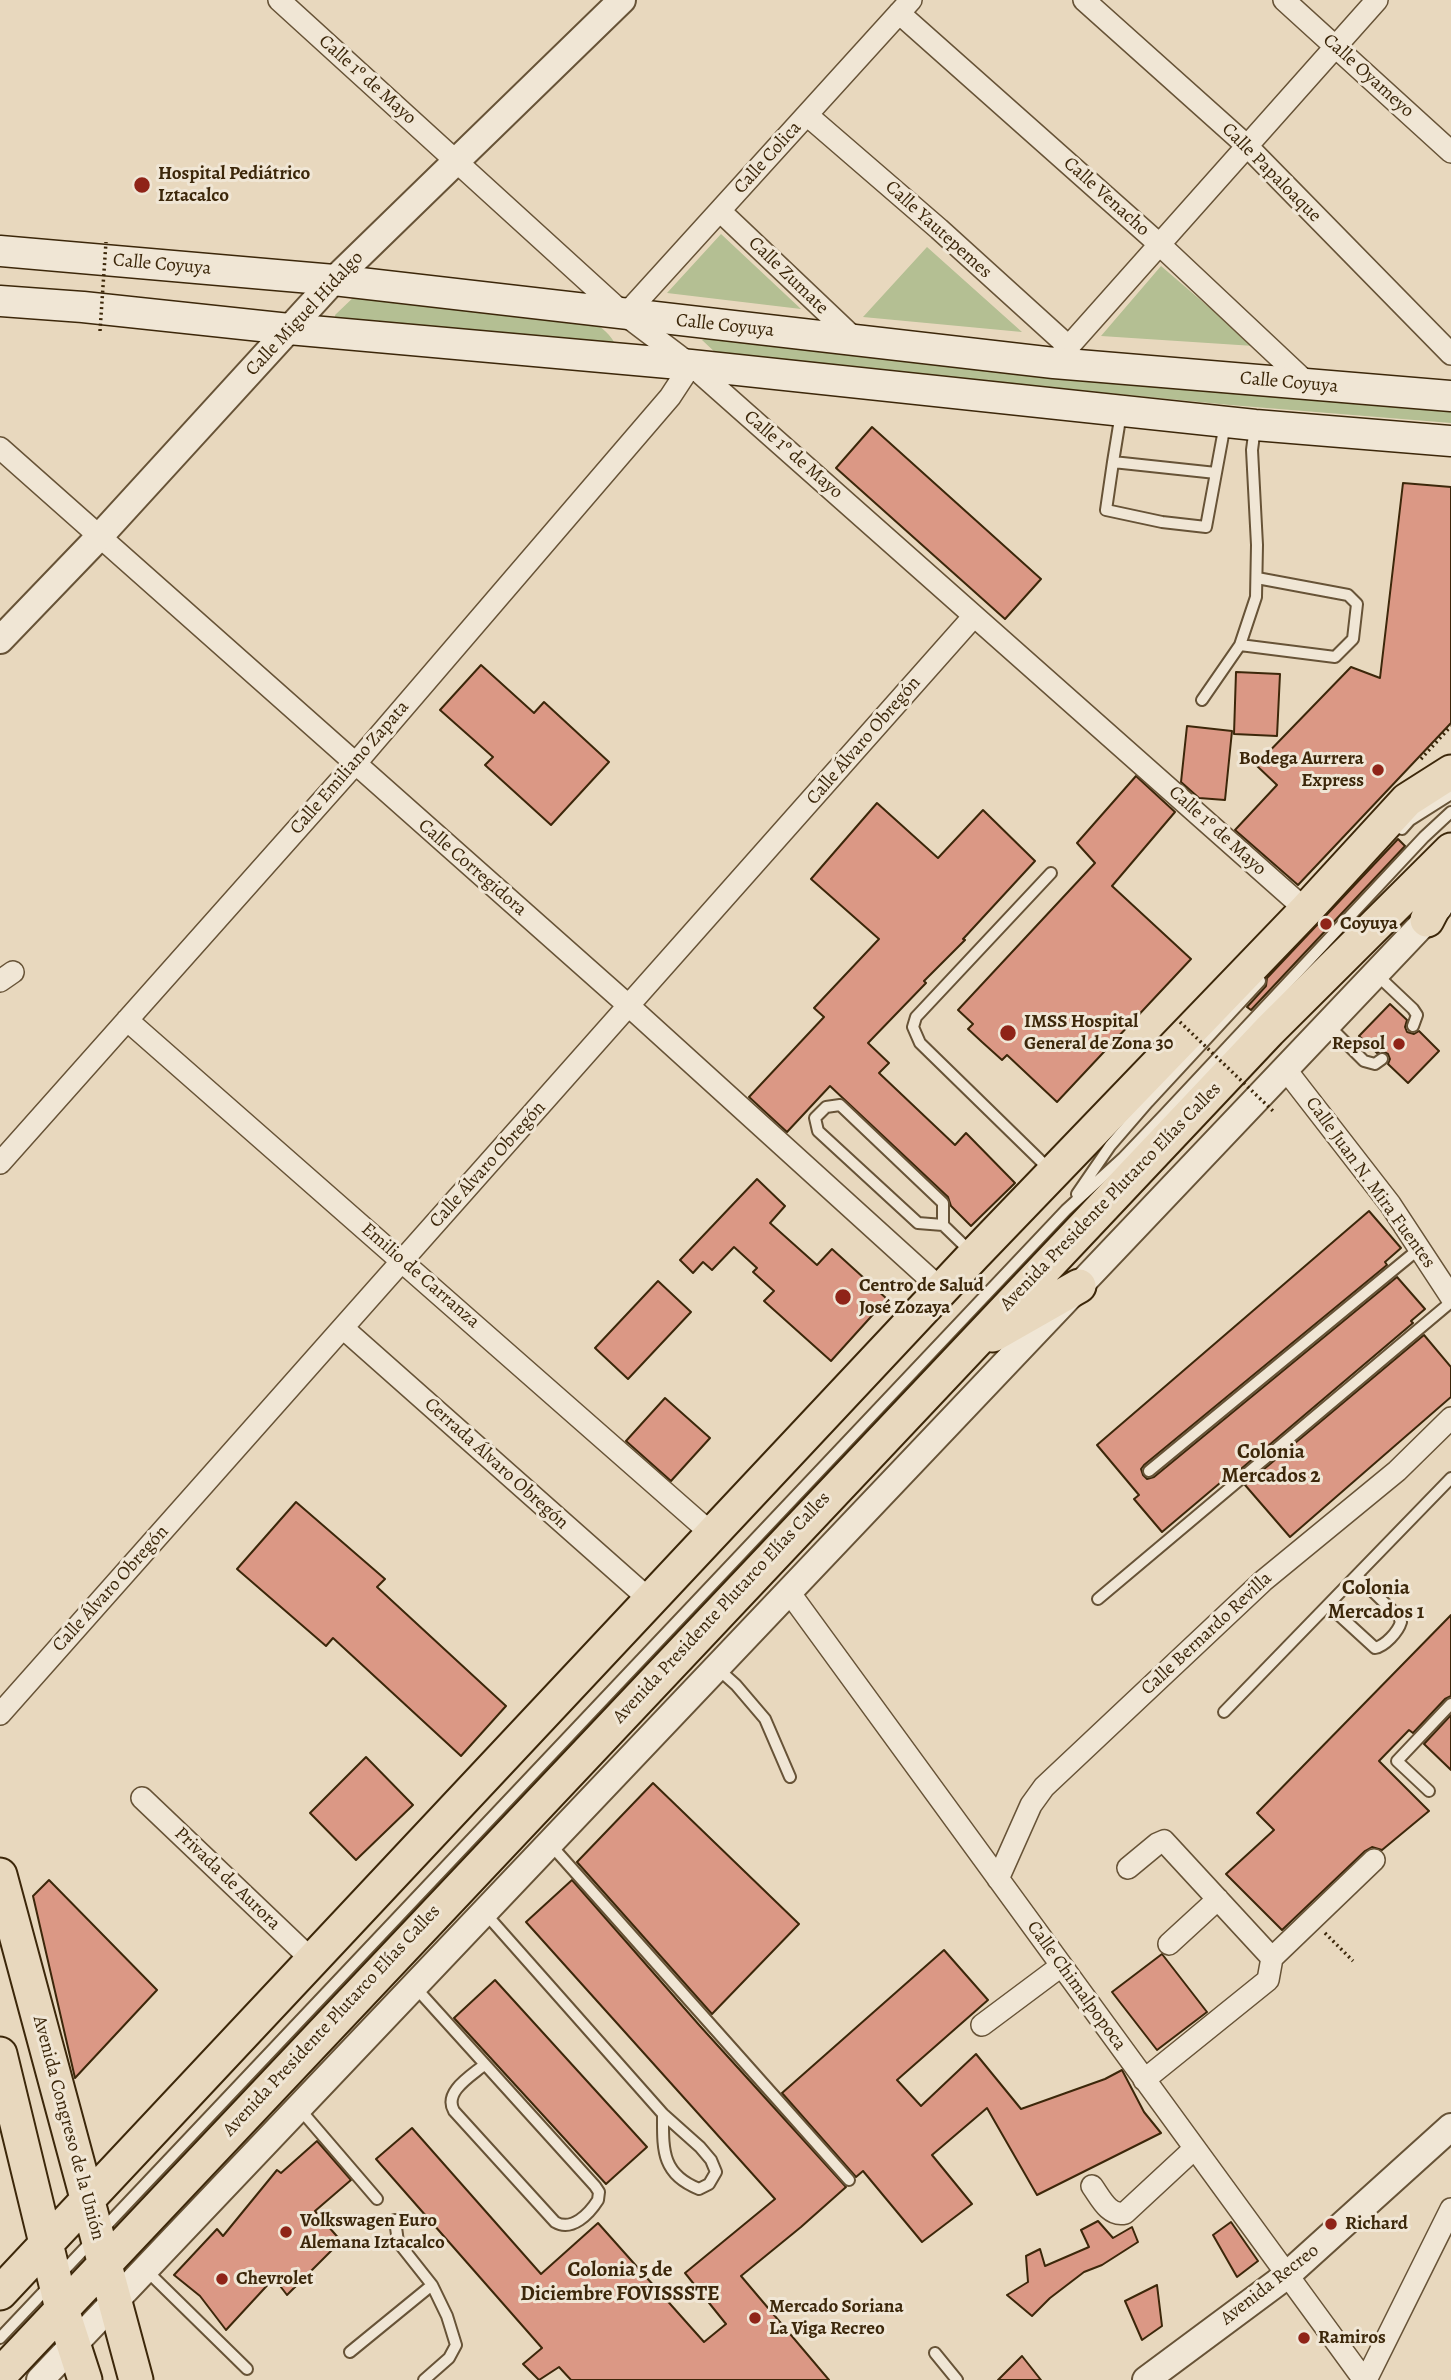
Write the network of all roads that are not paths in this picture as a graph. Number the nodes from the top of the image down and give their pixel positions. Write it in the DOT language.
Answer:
graph roads {
  1 [pos="279,0"];
  2 [pos="622,0"];
  3 [pos="1084,0"];
  4 [pos="1284,0"];
  5 [pos="1377,0"];
  6 [pos="905,7"];
  7 [pos="1335,46"];
  8 [pos="807,115"];
  9 [pos="1246,145"];
  10 [pos="1451,152"];
  11 [pos="456,161"];
  12 [pos="720,211"];
  13 [pos="1159,244"];
  14 [pos="0,251"];
  15 [pos="334,280"];
  16 [pos="0,301"];
  17 [pos="625,315"];
  18 [pos="289,329"];
  19 [pos="857,341"];
  20 [pos="1451,354"];
  21 [pos="1061,355"];
  22 [pos="691,365"];
  23 [pos="1309,385"];
  24 [pos="1451,397"];
  25 [pos="1122,410"];
  26 [pos="1225,421"];
  27 [pos="1255,425"];
  28 [pos="1451,441"];
  29 [pos="0,448"];
  30 [pos="1113,462"];
  31 [pos="1216,473"];
  32 [pos="100,536"];
  33 [pos="1257,578"];
  34 [pos="974,616"];
  35 [pos="0,640"];
  36 [pos="1240,645"];
  37 [pos="1202,700"];
  38 [pos="1451,754"];
  39 [pos="355,764"];
  40 [pos="1451,772"];
  41 [pos="1451,794"];
  42 [pos="1407,800"];
  43 [pos="1451,812"];
  44 [pos="1392,841"];
  45 [pos="1451,849"];
  46 [pos="1051,873"];
  47 [pos="1451,874"];
  48 [pos="1451,895"];
  49 [pos="1306,910"];
  50 [pos="1427,920"];
  51 [pos="1270,971"];
  52 [pos="1376,974"];
  53 [pos="629,1006"];
  54 [pos="127,1020"];
  55 [pos="1328,1025"];
  56 [pos="1413,1026"];
  57 [pos="1382,1059"];
  58 [pos="1286,1070"];
  59 [pos="0,1163"];
  60 [pos="1054,1174"];
  61 [pos="1066,1210"];
  62 [pos="943,1224"];
  63 [pos="1420,1248"];
  64 [pos="974,1255"];
  65 [pos="403,1261"];
  66 [pos="1079,1286"];
  67 [pos="942,1290"];
  68 [pos="1451,1300"];
  69 [pos="343,1328"];
  70 [pos="964,1352"];
  71 [pos="1451,1418"];
  72 [pos="1149,1471"];
  73 [pos="1451,1478"];
  74 [pos="712,1534"];
  75 [pos="1357,1576"];
  76 [pos="789,1592"];
  77 [pos="1098,1599"];
  78 [pos="650,1601"];
  79 [pos="1328,1605"];
  80 [pos="717,1668"];
  81 [pos="1451,1704"];
  82 [pos="1224,1712"];
  83 [pos="0,1714"];
  84 [pos="790,1777"];
  85 [pos="1429,1791"];
  86 [pos="142,1798"];
  87 [pos="550,1844"];
  88 [pos="1374,1860"];
  89 [pos="1128,1868"];
  90 [pos="0,1875"];
  91 [pos="998,1879"];
  92 [pos="1218,1899"];
  93 [pos="5,1908"];
  94 [pos="485,1913"];
  95 [pos="1169,1944"];
  96 [pos="1272,1958"];
  97 [pos="312,1960"];
  98 [pos="1061,1966"];
  99 [pos="414,1986"];
  100 [pos="982,2025"];
  101 [pos="0,2054"];
  102 [pos="484,2064"];
  103 [pos="1144,2080"];
  104 [pos="298,2107"];
  105 [pos="663,2114"];
  106 [pos="1451,2127"];
  107 [pos="0,2133"];
  108 [pos="1194,2149"];
  109 [pos="24,2157"];
  110 [pos="849,2180"];
  111 [pos="1092,2186"];
  112 [pos="88,2198"];
  113 [pos="377,2199"];
  114 [pos="1451,2209"];
  115 [pos="395,2220"];
  116 [pos="47,2242"];
  117 [pos="101,2249"];
  118 [pos="145,2269"];
  119 [pos="1286,2276"];
  120 [pos="432,2285"];
  121 [pos="0,2293"];
  122 [pos="58,2294"];
  123 [pos="114,2301"];
  124 [pos="0,2338"];
  125 [pos="73,2343"];
  126 [pos="350,2352"];
  127 [pos="935,2353"];
  128 [pos="247,2369"];
  129 [pos="1174,2370"];
  130 [pos="0,2375"];
  131 [pos="40,2380"];
  132 [pos="85,2380"];
  133 [pos="136,2380"];
  134 [pos="424,2380"];
  135 [pos="957,2380"];
  136 [pos="1146,2380"];
  137 [pos="1365,2380"];
  1 -- 11 [label="street, Calle 1º de Mayo"];
  2 -- 11 [label="street, Calle Miguel Hidalgo"];
  3 -- 9 [label="street, Calle Papaloaque"];
  4 -- 7 [label="street, Calle Oyameyo"];
  5 -- 7 [label="street"];
  6 -- 8 [label="street, Calle Colica"];
  6 -- 13 [label="street, Calle Venacho"];
  7 -- 9 [label="street"];
  7 -- 10 [label="street, Calle Oyameyo"];
  8 -- 12 [label="street, Calle Colica"];
  8 -- 21 [label="street, Calle Yautepemes"];
  9 -- 13 [label="street"];
  9 -- 20 [label="street, Calle Papaloaque"];
  11 -- 15 [label="street, Calle Miguel Hidalgo"];
  11 -- 17 [label="street, Calle 1º de Mayo"];
  12 -- 17 [label="street, Calle Colica"];
  12 -- 19 [label="street, Calle Zumate"];
  13 -- 21 [label="street"];
  13 -- 23 [label="street, Calle Venacho"];
  14 -- 15 [label="main road, Calle Coyuya"];
  15 -- 17 [label="main road, Calle Coyuya"];
  15 -- 18 [label="street, Calle Miguel Hidalgo"];
  16 -- 18 [label="main road"];
  17 -- 19 [label="main road, Calle Coyuya"];
  17 -- 22 [label="street, Calle 1º de Mayo"];
  18 -- 22 [label="main road"];
  18 -- 32 [label="street, Calle Miguel Hidalgo"];
  19 -- 21 [label="main road, Calle Coyuya"];
  21 -- 23 [label="main road, Calle Coyuya"];
  22 -- 25 [label="main road"];
  22 -- 34 [label="street, Calle 1º de Mayo"];
  22 -- 39 [label="street, Calle Emiliano Zapata"];
  23 -- 24 [label="main road, Calle Coyuya"];
  25 -- 26 [label="main road"];
  25 -- 30 [label="lane"];
  26 -- 27 [label="main road"];
  26 -- 31 [label="lane"];
  27 -- 28 [label="main road"];
  27 -- 33 [label="lane"];
  29 -- 32 [label="street, Calle Corregidora"];
  30 -- 31 [label="lane"];
  30 -- 31 [label="lane"];
  32 -- 35 [label="street, Calle Miguel Hidalgo"];
  32 -- 39 [label="street, Calle Corregidora"];
  33 -- 36 [label="lane"];
  33 -- 36 [label="lane"];
  34 -- 49 [label="street, Calle 1º de Mayo"];
  34 -- 53 [label="street, Calle Álvaro Obregón"];
  36 -- 37 [label="lane"];
  38 -- 42 [label="street"];
  39 -- 53 [label="street, Calle Corregidora"];
  39 -- 54 [label="street, Calle Emiliano Zapata"];
  40 -- 42 [label="main road"];
  41 -- 44 [label="lane"];
  42 -- 49 [label="main road"];
  43 -- 61 [label="lane"];
  45 -- 70 [label="main road, Avenida Presidente Plutarco Elías Calles"];
  46 -- 60 [label="lane"];
  47 -- 50 [label="main road"];
  48 -- 50 [label="street, Avenida Presidente Plutarco Elías Calles"];
  49 -- 60 [label="main road"];
  50 -- 52 [label="street, Avenida Presidente Plutarco Elías Calles"];
  51 -- 61 [label="lane"];
  52 -- 55 [label="street, Avenida Presidente Plutarco Elías Calles"];
  52 -- 56 [label="lane"];
  53 -- 65 [label="street, Calle Álvaro Obregón"];
  53 -- 67 [label="street, Calle Corregidora"];
  54 -- 59 [label="street, Calle Emiliano Zapata"];
  54 -- 65 [label="street, Emilio de Carranza"];
  55 -- 57 [label="lane"];
  55 -- 58 [label="street, Avenida Presidente Plutarco Elías Calles"];
  58 -- 63 [label="street, Calle Juan N. Mira Fuentes"];
  58 -- 66 [label="street, Avenida Presidente Plutarco Elías Calles"];
  60 -- 64 [label="main road"];
  61 -- 117 [label="lane"];
  62 -- 62 [label="lane"];
  62 -- 64 [label="lane"];
  63 -- 68 [label="street, Calle Juan N. Mira Fuentes"];
  63 -- 72 [label="lane"];
  64 -- 67 [label="main road"];
  65 -- 69 [label="street, Calle Álvaro Obregón"];
  65 -- 74 [label="street, Emilio de Carranza"];
  66 -- 70 [label="main road"];
  66 -- 76 [label="street, Avenida Presidente Plutarco Elías Calles"];
  67 -- 74 [label="main road"];
  68 -- 77 [label="lane"];
  69 -- 78 [label="street, Cerrada Álvaro Obregón"];
  69 -- 83 [label="street, Calle Álvaro Obregón"];
  70 -- 117 [label="main road, Avenida Presidente Plutarco Elías Calles"];
  71 -- 91 [label="street, Calle Bernardo Revilla"];
  73 -- 75 [label="lane"];
  74 -- 78 [label="main road"];
  75 -- 79 [label="lane"];
  75 -- 79 [label="lane"];
  76 -- 80 [label="street, Avenida Presidente Plutarco Elías Calles"];
  76 -- 91 [label="street, Calle Chimalpopoca"];
  78 -- 97 [label="main road"];
  79 -- 82 [label="lane"];
  80 -- 84 [label="lane"];
  80 -- 87 [label="street, Avenida Presidente Plutarco Elías Calles"];
  81 -- 85 [label="lane"];
  86 -- 97 [label="street, Privada de Aurora"];
  87 -- 94 [label="street, Avenida Presidente Plutarco Elías Calles"];
  87 -- 110 [label="lane"];
  88 -- 96 [label="street"];
  89 -- 92 [label="street"];
  90 -- 93 [label="main road, Avenida Congreso de la Unión"];
  91 -- 98 [label="street, Calle Chimalpopoca"];
  92 -- 95 [label="street"];
  92 -- 96 [label="street"];
  93 -- 112 [label="main road, Avenida Congreso de la Unión"];
  94 -- 99 [label="street, Avenida Presidente Plutarco Elías Calles"];
  94 -- 105 [label="lane"];
  96 -- 103 [label="street"];
  97 -- 112 [label="main road"];
  98 -- 100 [label="street"];
  98 -- 103 [label="street, Calle Chimalpopoca"];
  99 -- 102 [label="lane"];
  99 -- 104 [label="street, Avenida Presidente Plutarco Elías Calles"];
  101 -- 109 [label="main road"];
  102 -- 102 [label="lane"];
  103 -- 108 [label="street, Calle Chimalpopoca"];
  104 -- 113 [label="lane"];
  104 -- 118 [label="street, Avenida Presidente Plutarco Elías Calles"];
  105 -- 105 [label="lane"];
  106 -- 119 [label="street, Avenida Recreo"];
  107 -- 109 [label="street"];
  108 -- 111 [label="street"];
  108 -- 119 [label="street, Calle Chimalpopoca"];
  109 -- 116 [label="main road"];
  112 -- 116 [label="main road"];
  112 -- 117 [label="main road, Avenida Congreso de la Unión"];
  114 -- 137 [label="street"];
  115 -- 120 [label="lane"];
  116 -- 121 [label="main road"];
  116 -- 122 [label="main road"];
  117 -- 122 [label="main road, Avenida Presidente Plutarco Elías Calles"];
  117 -- 123 [label="main road, Avenida Congreso de la Unión"];
  118 -- 123 [label="street, Avenida Presidente Plutarco Elías Calles"];
  118 -- 128 [label="lane"];
  119 -- 129 [label="street, Avenida Recreo"];
  119 -- 137 [label="street, Calle Chimalpopoca"];
  120 -- 126 [label="lane"];
  120 -- 134 [label="lane"];
  122 -- 124 [label="lane"];
  122 -- 125 [label="main road"];
  122 -- 130 [label="main road, Avenida Presidente Plutarco Elías Calles"];
  123 -- 125 [label="street, Avenida Presidente Plutarco Elías Calles"];
  123 -- 133 [label="main road, Avenida Congreso de la Unión"];
  125 -- 131 [label="street, Avenida Presidente Plutarco Elías Calles"];
  125 -- 132 [label="main road"];
  127 -- 135 [label="lane"];
  129 -- 136 [label="street, Avenida Recreo"];
}
